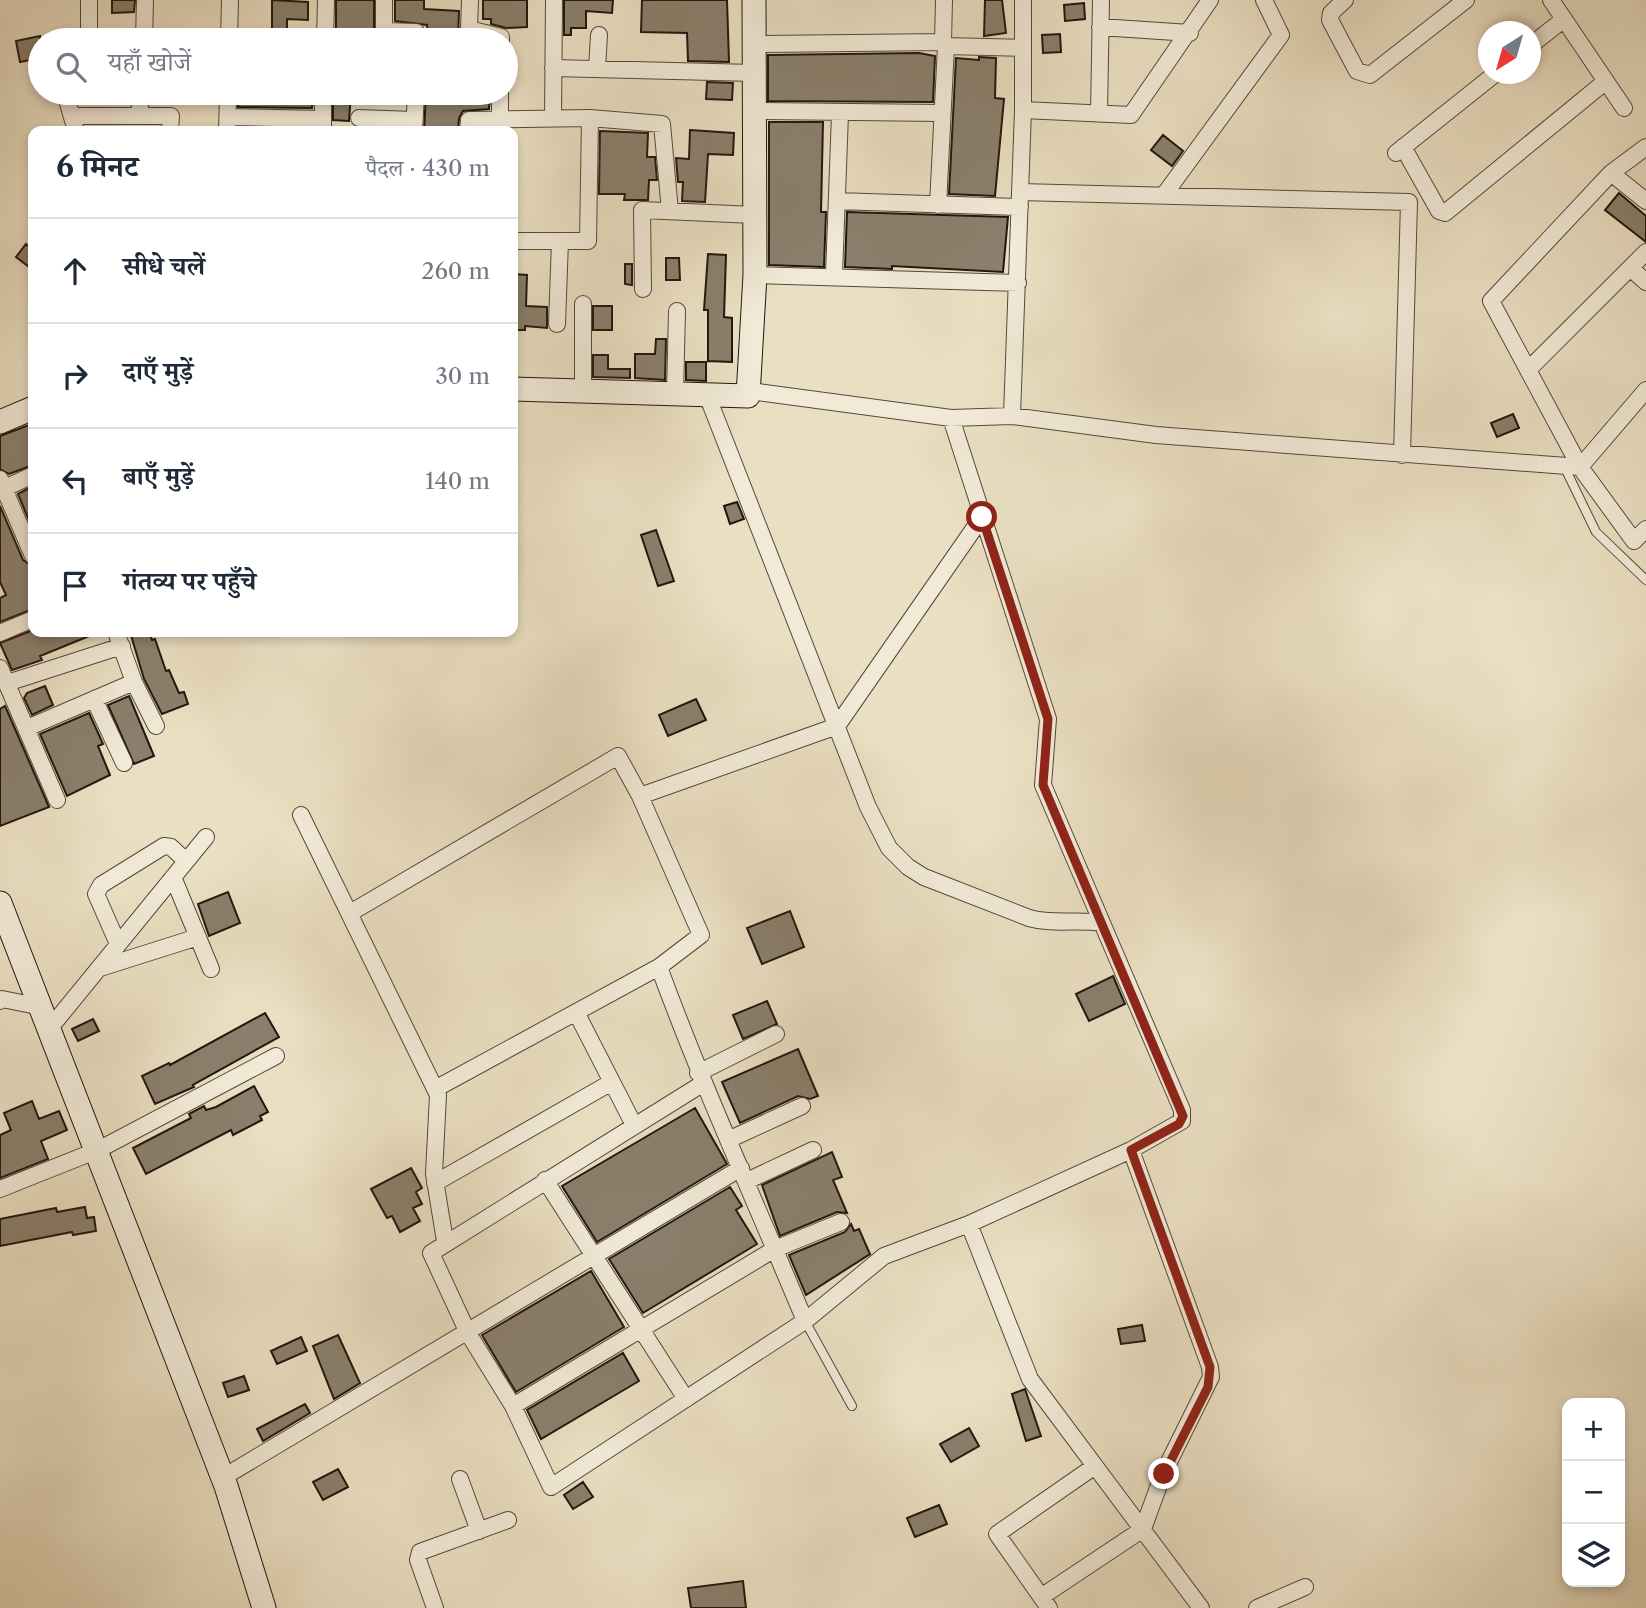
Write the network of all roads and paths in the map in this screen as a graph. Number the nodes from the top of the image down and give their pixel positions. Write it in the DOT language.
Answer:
graph roads {
  1 [pos="89,0"];
  2 [pos="145,0"];
  3 [pos="230,0"];
  4 [pos="326,0"];
  5 [pos="384,0"];
  6 [pos="470,0"];
  7 [pos="554,0"];
  8 [pos="754,0"];
  9 [pos="944,0"];
  10 [pos="1023,0"];
  11 [pos="1101,0"];
  12 [pos="1210,0"];
  13 [pos="1264,0"];
  14 [pos="1345,0"];
  15 [pos="1466,0"];
  16 [pos="1551,0"];
  17 [pos="1564,19"];
  18 [pos="1100,27"];
  19 [pos="89,28"];
  20 [pos="144,28"];
  21 [pos="229,28"];
  22 [pos="325,28"];
  23 [pos="384,28"];
  24 [pos="469,28"];
  25 [pos="1190,33"];
  26 [pos="599,35"];
  27 [pos="1541,38"];
  28 [pos="754,44"];
  29 [pos="944,44"];
  30 [pos="1023,48"];
  31 [pos="553,68"];
  32 [pos="597,69"];
  33 [pos="754,73"];
  34 [pos="1606,81"];
  35 [pos="1482,84"];
  36 [pos="69,105"];
  37 [pos="140,105"];
  38 [pos="228,105"];
  39 [pos="323,105"];
  40 [pos="415,105"];
  41 [pos="500,105"];
  42 [pos="1624,108"];
  43 [pos="1023,110"];
  44 [pos="754,111"];
  45 [pos="942,113"];
  46 [pos="1098,113"];
  47 [pos="840,114"];
  48 [pos="139,116"];
  49 [pos="359,118"];
  50 [pos="590,118"];
  51 [pos="500,119"];
  52 [pos="553,119"];
  53 [pos="74,123"];
  54 [pos="228,124"];
  55 [pos="323,125"];
  56 [pos="170,126"];
  57 [pos="414,126"];
  58 [pos="468,126"];
  59 [pos="1646,147"];
  60 [pos="1611,173"];
  61 [pos="1164,195"];
  62 [pos="1020,199"];
  63 [pos="837,201"];
  64 [pos="1646,201"];
  65 [pos="938,205"];
  66 [pos="670,211"];
  67 [pos="754,215"];
  68 [pos="518,241"];
  69 [pos="560,241"];
  70 [pos="1646,252"];
  71 [pos="1630,268"];
  72 [pos="755,275"];
  73 [pos="834,275"];
  74 [pos="1646,282"];
  75 [pos="1018,283"];
  76 [pos="643,289"];
  77 [pos="583,304"];
  78 [pos="677,311"];
  79 [pos="557,324"];
  80 [pos="1528,370"];
  81 [pos="518,389"];
  82 [pos="1646,390"];
  83 [pos="583,391"];
  84 [pos="750,391"];
  85 [pos="675,394"];
  86 [pos="707,395"];
  87 [pos="28,410"];
  88 [pos="1012,416"];
  89 [pos="951,418"];
  90 [pos="0,422"];
  91 [pos="1402,455"];
  92 [pos="1572,466"];
  93 [pos="28,476"];
  94 [pos="2,484"];
  95 [pos="982,517"];
  96 [pos="1646,529"];
  97 [pos="28,544"];
  98 [pos="1646,580"];
  99 [pos="28,621"];
  100 [pos="0,633"];
  101 [pos="119,639"];
  102 [pos="134,682"];
  103 [pos="4,686"];
  104 [pos="94,699"];
  105 [pos="156,726"];
  106 [pos="837,726"];
  107 [pos="27,728"];
  108 [pos="124,763"];
  109 [pos="640,796"];
  110 [pos="57,800"];
  111 [pos="301,815"];
  112 [pos="206,837"];
  113 [pos="186,861"];
  114 [pos="173,877"];
  115 [pos="0,903"];
  116 [pos="350,913"];
  117 [pos="1102,923"];
  118 [pos="198,937"];
  119 [pos="118,944"];
  120 [pos="659,967"];
  121 [pos="99,968"];
  122 [pos="211,969"];
  123 [pos="1,999"];
  124 [pos="576,1012"];
  125 [pos="46,1018"];
  126 [pos="776,1034"];
  127 [pos="275,1056"];
  128 [pos="700,1078"];
  129 [pos="612,1082"];
  130 [pos="435,1089"];
  131 [pos="802,1106"];
  132 [pos="634,1125"];
  133 [pos="728,1140"];
  134 [pos="98,1150"];
  135 [pos="813,1150"];
  136 [pos="1131,1150"];
  137 [pos="744,1174"];
  138 [pos="545,1180"];
  139 [pos="435,1183"];
  140 [pos="0,1189"];
  141 [pos="841,1222"];
  142 [pos="969,1224"];
  143 [pos="445,1241"];
  144 [pos="775,1249"];
  145 [pos="594,1256"];
  146 [pos="805,1321"];
  147 [pos="640,1328"];
  148 [pos="468,1333"];
  149 [pos="686,1399"];
  150 [pos="513,1406"];
  151 [pos="852,1406"];
  152 [pos="1095,1466"];
  153 [pos="222,1478"];
  154 [pos="460,1479"];
  155 [pos="508,1520"];
  156 [pos="1143,1529"];
  157 [pos="480,1531"];
  158 [pos="1305,1587"];
  159 [pos="1045,1602"];
  160 [pos="264,1608"];
  161 [pos="435,1608"];
  162 [pos="1201,1608"];
  163 [pos="1256,1608"];
  1 -- 19 [label="street"];
  2 -- 20 [label="street"];
  3 -- 21 [label="street"];
  4 -- 22 [label="street"];
  5 -- 23 [label="street"];
  6 -- 24 [label="street"];
  7 -- 31 [label="street"];
  8 -- 28 [label="street"];
  9 -- 29 [label="street"];
  10 -- 30 [label="street"];
  11 -- 18 [label="street"];
  12 -- 25 [label="street"];
  13 -- 61 [label="street"];
  14 -- 15 [label="street"];
  16 -- 17 [label="street"];
  17 -- 27 [label="street"];
  17 -- 34 [label="street"];
  18 -- 25 [label="street"];
  18 -- 46 [label="street"];
  25 -- 46 [label="street"];
  26 -- 32 [label="street"];
  28 -- 29 [label="street"];
  28 -- 33 [label="street"];
  29 -- 30 [label="street"];
  29 -- 45 [label="street"];
  30 -- 43 [label="street"];
  31 -- 32 [label="street"];
  31 -- 52 [label="street"];
  32 -- 33 [label="street"];
  33 -- 44 [label="street"];
  34 -- 35 [label="street"];
  34 -- 42 [label="street"];
  36 -- 53 [label="street"];
  37 -- 48 [label="street"];
  38 -- 54 [label="street"];
  39 -- 55 [label="street"];
  40 -- 57 [label="street"];
  41 -- 51 [label="street"];
  43 -- 46 [label="street"];
  43 -- 62 [label="street"];
  44 -- 47 [label="street"];
  44 -- 67 [label="street"];
  45 -- 47 [label="street"];
  45 -- 65 [label="street"];
  47 -- 63 [label="street"];
  48 -- 53 [label="street"];
  48 -- 56 [label="street"];
  49 -- 57 [label="street"];
  50 -- 52 [label="street"];
  50 -- 66 [label="street"];
  50 -- 69 [label="street"];
  51 -- 52 [label="street"];
  51 -- 58 [label="street"];
  54 -- 55 [label="street"];
  59 -- 60 [label="street"];
  60 -- 64 [label="street"];
  60 -- 80 [label="street"];
  61 -- 62 [label="street"];
  61 -- 91 [label="street"];
  62 -- 65 [label="street"];
  62 -- 75 [label="street"];
  63 -- 65 [label="street"];
  63 -- 73 [label="street"];
  66 -- 67 [label="street"];
  66 -- 76 [label="street"];
  67 -- 72 [label="street"];
  68 -- 69 [label="street"];
  69 -- 79 [label="street"];
  70 -- 71 [label="street"];
  71 -- 74 [label="street"];
  71 -- 80 [label="street"];
  72 -- 73 [label="street"];
  72 -- 84 [label="street"];
  73 -- 75 [label="street"];
  75 -- 88 [label="street"];
  77 -- 83 [label="street"];
  78 -- 85 [label="street"];
  80 -- 92 [label="street"];
  81 -- 83 [label="street"];
  82 -- 92 [label="street"];
  83 -- 85 [label="street"];
  84 -- 86 [label="street"];
  84 -- 89 [label="street"];
  85 -- 86 [label="street"];
  86 -- 106 [label="street"];
  87 -- 90 [label="street"];
  88 -- 89 [label="street"];
  88 -- 91 [label="street"];
  89 -- 95 [label="street"];
  91 -- 92 [label="street"];
  92 -- 96 [label="street"];
  92 -- 98 [label="lane"];
  93 -- 94 [label="street"];
  94 -- 97 [label="street"];
  95 -- 106 [label="street"];
  95 -- 117 [label="street"];
  99 -- 100 [label="street"];
  101 -- 102 [label="street"];
  101 -- 103 [label="street"];
  102 -- 104 [label="street"];
  102 -- 105 [label="street"];
  103 -- 107 [label="street"];
  104 -- 107 [label="street"];
  104 -- 108 [label="street"];
  106 -- 109 [label="street"];
  106 -- 117 [label="street"];
  107 -- 110 [label="street"];
  109 -- 116 [label="street"];
  109 -- 120 [label="street"];
  111 -- 116 [label="street"];
  112 -- 113 [label="street"];
  113 -- 114 [label="street"];
  113 -- 119 [label="street"];
  114 -- 118 [label="street"];
  114 -- 119 [label="street"];
  115 -- 125 [label="street"];
  116 -- 130 [label="street"];
  117 -- 136 [label="street"];
  118 -- 121 [label="street"];
  118 -- 122 [label="street"];
  119 -- 121 [label="street"];
  120 -- 124 [label="street"];
  120 -- 128 [label="street"];
  121 -- 125 [label="street"];
  123 -- 125 [label="street"];
  124 -- 129 [label="street"];
  124 -- 130 [label="street"];
  125 -- 134 [label="street"];
  126 -- 128 [label="street"];
  127 -- 134 [label="street"];
  128 -- 132 [label="street"];
  128 -- 133 [label="street"];
  129 -- 132 [label="street"];
  129 -- 139 [label="street"];
  130 -- 139 [label="street"];
  131 -- 133 [label="street"];
  132 -- 138 [label="street"];
  133 -- 137 [label="street"];
  134 -- 140 [label="street"];
  134 -- 153 [label="street"];
  135 -- 137 [label="street"];
  136 -- 142 [label="street"];
  136 -- 156 [label="street"];
  137 -- 144 [label="street"];
  137 -- 145 [label="street"];
  138 -- 143 [label="street"];
  138 -- 145 [label="street"];
  139 -- 143 [label="street"];
  141 -- 144 [label="street"];
  142 -- 146 [label="street"];
  142 -- 152 [label="street"];
  143 -- 148 [label="street"];
  144 -- 146 [label="street"];
  144 -- 147 [label="street"];
  145 -- 147 [label="street"];
  145 -- 148 [label="street"];
  146 -- 149 [label="street"];
  146 -- 151 [label="lane"];
  147 -- 149 [label="street"];
  147 -- 150 [label="street"];
  148 -- 150 [label="street"];
  148 -- 153 [label="street"];
  149 -- 150 [label="street"];
  152 -- 156 [label="street"];
  152 -- 159 [label="street"];
  153 -- 160 [label="street"];
  154 -- 157 [label="street"];
  155 -- 157 [label="street"];
  156 -- 159 [label="street"];
  156 -- 162 [label="street"];
  157 -- 161 [label="street"];
  158 -- 163 [label="street"];
}
